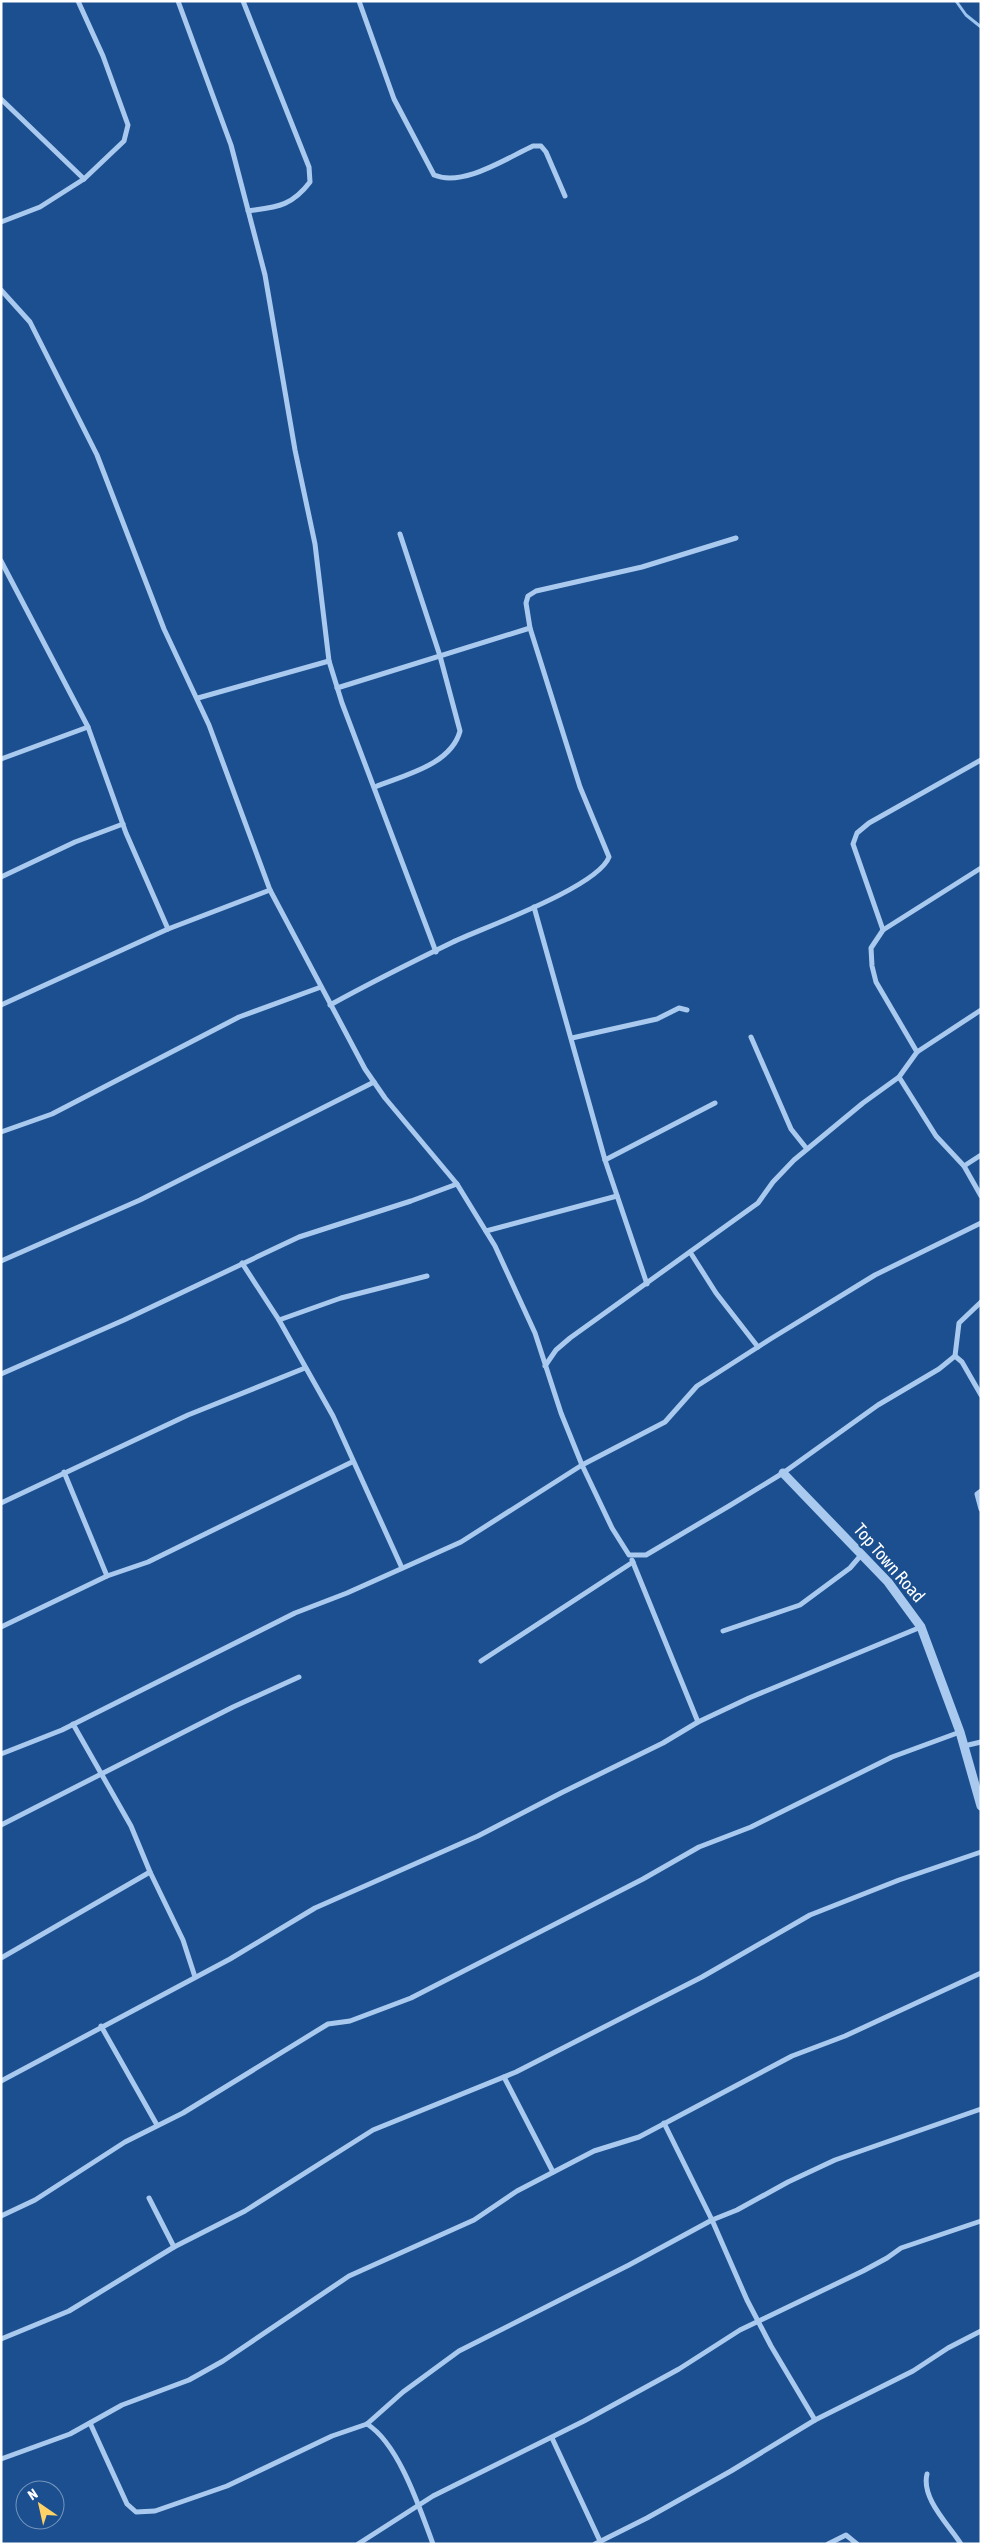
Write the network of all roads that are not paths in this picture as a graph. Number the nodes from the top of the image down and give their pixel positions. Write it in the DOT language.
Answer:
graph roads {
  1 [pos="78,1"];
  2 [pos="178,1"];
  3 [pos="243,1"];
  4 [pos="359,1"];
  5 [pos="1,99"];
  6 [pos="84,179"];
  7 [pos="565,196"];
  8 [pos="248,211"];
  9 [pos="1,222"];
  10 [pos="1,290"];
  11 [pos="400,534"];
  12 [pos="736,538"];
  13 [pos="1,561"];
  14 [pos="530,628"];
  15 [pos="440,656"];
  16 [pos="329,661"];
  17 [pos="337,688"];
  18 [pos="198,698"];
  19 [pos="88,727"];
  20 [pos="1,759"];
  21 [pos="981,760"];
  22 [pos="375,787"];
  23 [pos="123,824"];
  24 [pos="981,868"];
  25 [pos="1,877"];
  26 [pos="270,890"];
  27 [pos="534,907"];
  28 [pos="168,929"];
  29 [pos="883,930"];
  30 [pos="436,952"];
  31 [pos="321,987"];
  32 [pos="1,1005"];
  33 [pos="330,1005"];
  34 [pos="687,1010"];
  35 [pos="981,1010"];
  36 [pos="751,1037"];
  37 [pos="572,1038"];
  38 [pos="917,1052"];
  39 [pos="900,1077"];
  40 [pos="374,1082"];
  41 [pos="715,1103"];
  42 [pos="1,1132"];
  43 [pos="807,1149"];
  44 [pos="981,1155"];
  45 [pos="605,1160"];
  46 [pos="964,1166"];
  47 [pos="457,1184"];
  48 [pos="617,1196"];
  49 [pos="981,1196"];
  50 [pos="981,1223"];
  51 [pos="486,1230"];
  52 [pos="690,1252"];
  53 [pos="1,1261"];
  54 [pos="242,1263"];
  55 [pos="427,1276"];
  56 [pos="647,1284"];
  57 [pos="981,1302"];
  58 [pos="279,1320"];
  59 [pos="758,1347"];
  60 [pos="955,1356"];
  61 [pos="545,1366"];
  62 [pos="305,1368"];
  63 [pos="1,1374"];
  64 [pos="981,1394"];
  65 [pos="352,1462"];
  66 [pos="582,1465"];
  67 [pos="64,1472"];
  68 [pos="783,1473"];
  69 [pos="981,1491"];
  70 [pos="1,1503"];
  71 [pos="981,1509"];
  72 [pos="862,1554"];
  73 [pos="629,1555"];
  74 [pos="633,1562"];
  75 [pos="402,1568"];
  76 [pos="107,1576"];
  77 [pos="1,1627"];
  78 [pos="921,1627"];
  79 [pos="724,1631"];
  80 [pos="481,1661"];
  81 [pos="300,1677"];
  82 [pos="698,1722"];
  83 [pos="73,1724"];
  84 [pos="960,1732"];
  85 [pos="981,1742"];
  86 [pos="964,1746"];
  87 [pos="1,1754"];
  88 [pos="100,1774"];
  89 [pos="981,1806"];
  90 [pos="1,1825"];
  91 [pos="981,1852"];
  92 [pos="150,1872"];
  93 [pos="1,1958"];
  94 [pos="981,1972"];
  95 [pos="195,1976"];
  96 [pos="101,2026"];
  97 [pos="504,2077"];
  98 [pos="1,2081"];
  99 [pos="981,2109"];
  100 [pos="664,2123"];
  101 [pos="156,2125"];
  102 [pos="553,2172"];
  103 [pos="148,2198"];
  104 [pos="1,2216"];
  105 [pos="712,2220"];
  106 [pos="981,2221"];
  107 [pos="174,2247"];
  108 [pos="760,2322"];
  109 [pos="981,2331"];
  110 [pos="1,2339"];
  111 [pos="815,2420"];
  112 [pos="90,2422"];
  113 [pos="367,2424"];
  114 [pos="552,2438"];
  115 [pos="1,2459"];
  116 [pos="927,2474"];
  117 [pos="418,2505"];
  118 [pos="597,2542"];
  119 [pos="358,2544"];
  120 [pos="433,2544"];
  121 [pos="828,2544"];
  122 [pos="857,2544"];
  123 [pos="962,2544"];
  1 -- 6 [label="street"];
  2 -- 8 [label="street"];
  3 -- 8 [label="street"];
  4 -- 7 [label="street"];
  5 -- 6 [label="street"];
  6 -- 9 [label="street"];
  8 -- 16 [label="street"];
  10 -- 18 [label="street"];
  11 -- 15 [label="street"];
  12 -- 14 [label="street"];
  13 -- 19 [label="street"];
  14 -- 15 [label="street"];
  14 -- 27 [label="street"];
  15 -- 17 [label="street"];
  15 -- 22 [label="street"];
  16 -- 17 [label="street"];
  16 -- 18 [label="street"];
  17 -- 22 [label="street"];
  18 -- 26 [label="street"];
  19 -- 20 [label="street"];
  19 -- 23 [label="street"];
  21 -- 29 [label="street"];
  22 -- 30 [label="street"];
  23 -- 25 [label="street"];
  23 -- 28 [label="street"];
  24 -- 29 [label="street"];
  26 -- 28 [label="street"];
  26 -- 31 [label="street"];
  27 -- 30 [label="street"];
  27 -- 37 [label="street"];
  28 -- 32 [label="street"];
  29 -- 38 [label="street"];
  30 -- 33 [label="street"];
  31 -- 33 [label="street"];
  31 -- 42 [label="street"];
  33 -- 40 [label="street"];
  34 -- 37 [label="street"];
  35 -- 38 [label="street"];
  36 -- 43 [label="street"];
  37 -- 45 [label="street"];
  38 -- 39 [label="street"];
  39 -- 43 [label="street"];
  39 -- 46 [label="street"];
  40 -- 47 [label="street"];
  40 -- 53 [label="street"];
  41 -- 45 [label="street"];
  43 -- 52 [label="street"];
  44 -- 46 [label="street"];
  45 -- 48 [label="street"];
  46 -- 49 [label="street"];
  47 -- 51 [label="street"];
  47 -- 54 [label="street"];
  48 -- 51 [label="street"];
  48 -- 56 [label="street"];
  50 -- 59 [label="street"];
  51 -- 61 [label="street"];
  52 -- 56 [label="street"];
  52 -- 59 [label="street"];
  54 -- 58 [label="street"];
  54 -- 63 [label="street"];
  55 -- 58 [label="street"];
  56 -- 61 [label="street"];
  57 -- 60 [label="street"];
  58 -- 62 [label="street"];
  59 -- 66 [label="street"];
  60 -- 64 [label="street"];
  60 -- 68 [label="street"];
  61 -- 66 [label="street"];
  62 -- 65 [label="street"];
  62 -- 67 [label="street"];
  65 -- 75 [label="street"];
  65 -- 76 [label="street"];
  66 -- 73 [label="street"];
  66 -- 75 [label="street"];
  67 -- 70 [label="street"];
  67 -- 76 [label="street"];
  68 -- 72 [label="street, Top Town Road"];
  68 -- 73 [label="street"];
  69 -- 71 [label="street"];
  72 -- 78 [label="street, Top Town Road"];
  72 -- 79 [label="street"];
  73 -- 74 [label="street"];
  74 -- 80 [label="street"];
  74 -- 82 [label="street"];
  75 -- 83 [label="street"];
  76 -- 77 [label="street"];
  78 -- 82 [label="street"];
  78 -- 84 [label="street, Top Town Road"];
  81 -- 88 [label="street"];
  82 -- 95 [label="street"];
  83 -- 87 [label="street"];
  83 -- 88 [label="street"];
  84 -- 86 [label="street, Top Town Road"];
  84 -- 101 [label="street"];
  85 -- 86 [label="street"];
  86 -- 89 [label="street, Top Town Road"];
  88 -- 90 [label="street"];
  88 -- 92 [label="street"];
  91 -- 97 [label="street"];
  92 -- 93 [label="street"];
  92 -- 95 [label="street"];
  94 -- 100 [label="street"];
  95 -- 96 [label="street"];
  96 -- 98 [label="street"];
  96 -- 101 [label="street"];
  97 -- 102 [label="street"];
  97 -- 107 [label="street"];
  99 -- 105 [label="street"];
  100 -- 102 [label="street"];
  100 -- 105 [label="street"];
  101 -- 104 [label="street"];
  102 -- 112 [label="street"];
  103 -- 107 [label="street"];
  105 -- 108 [label="street"];
  105 -- 113 [label="street"];
  106 -- 108 [label="street"];
  107 -- 110 [label="street"];
  108 -- 111 [label="street"];
  108 -- 114 [label="street"];
  109 -- 111 [label="street"];
  111 -- 118 [label="street"];
  112 -- 113 [label="street"];
  112 -- 115 [label="street"];
  113 -- 117 [label="street"];
  114 -- 117 [label="street"];
  114 -- 118 [label="street"];
  116 -- 123 [label="street"];
  117 -- 119 [label="street"];
  117 -- 120 [label="street"];
  121 -- 122 [label="street"];
}
